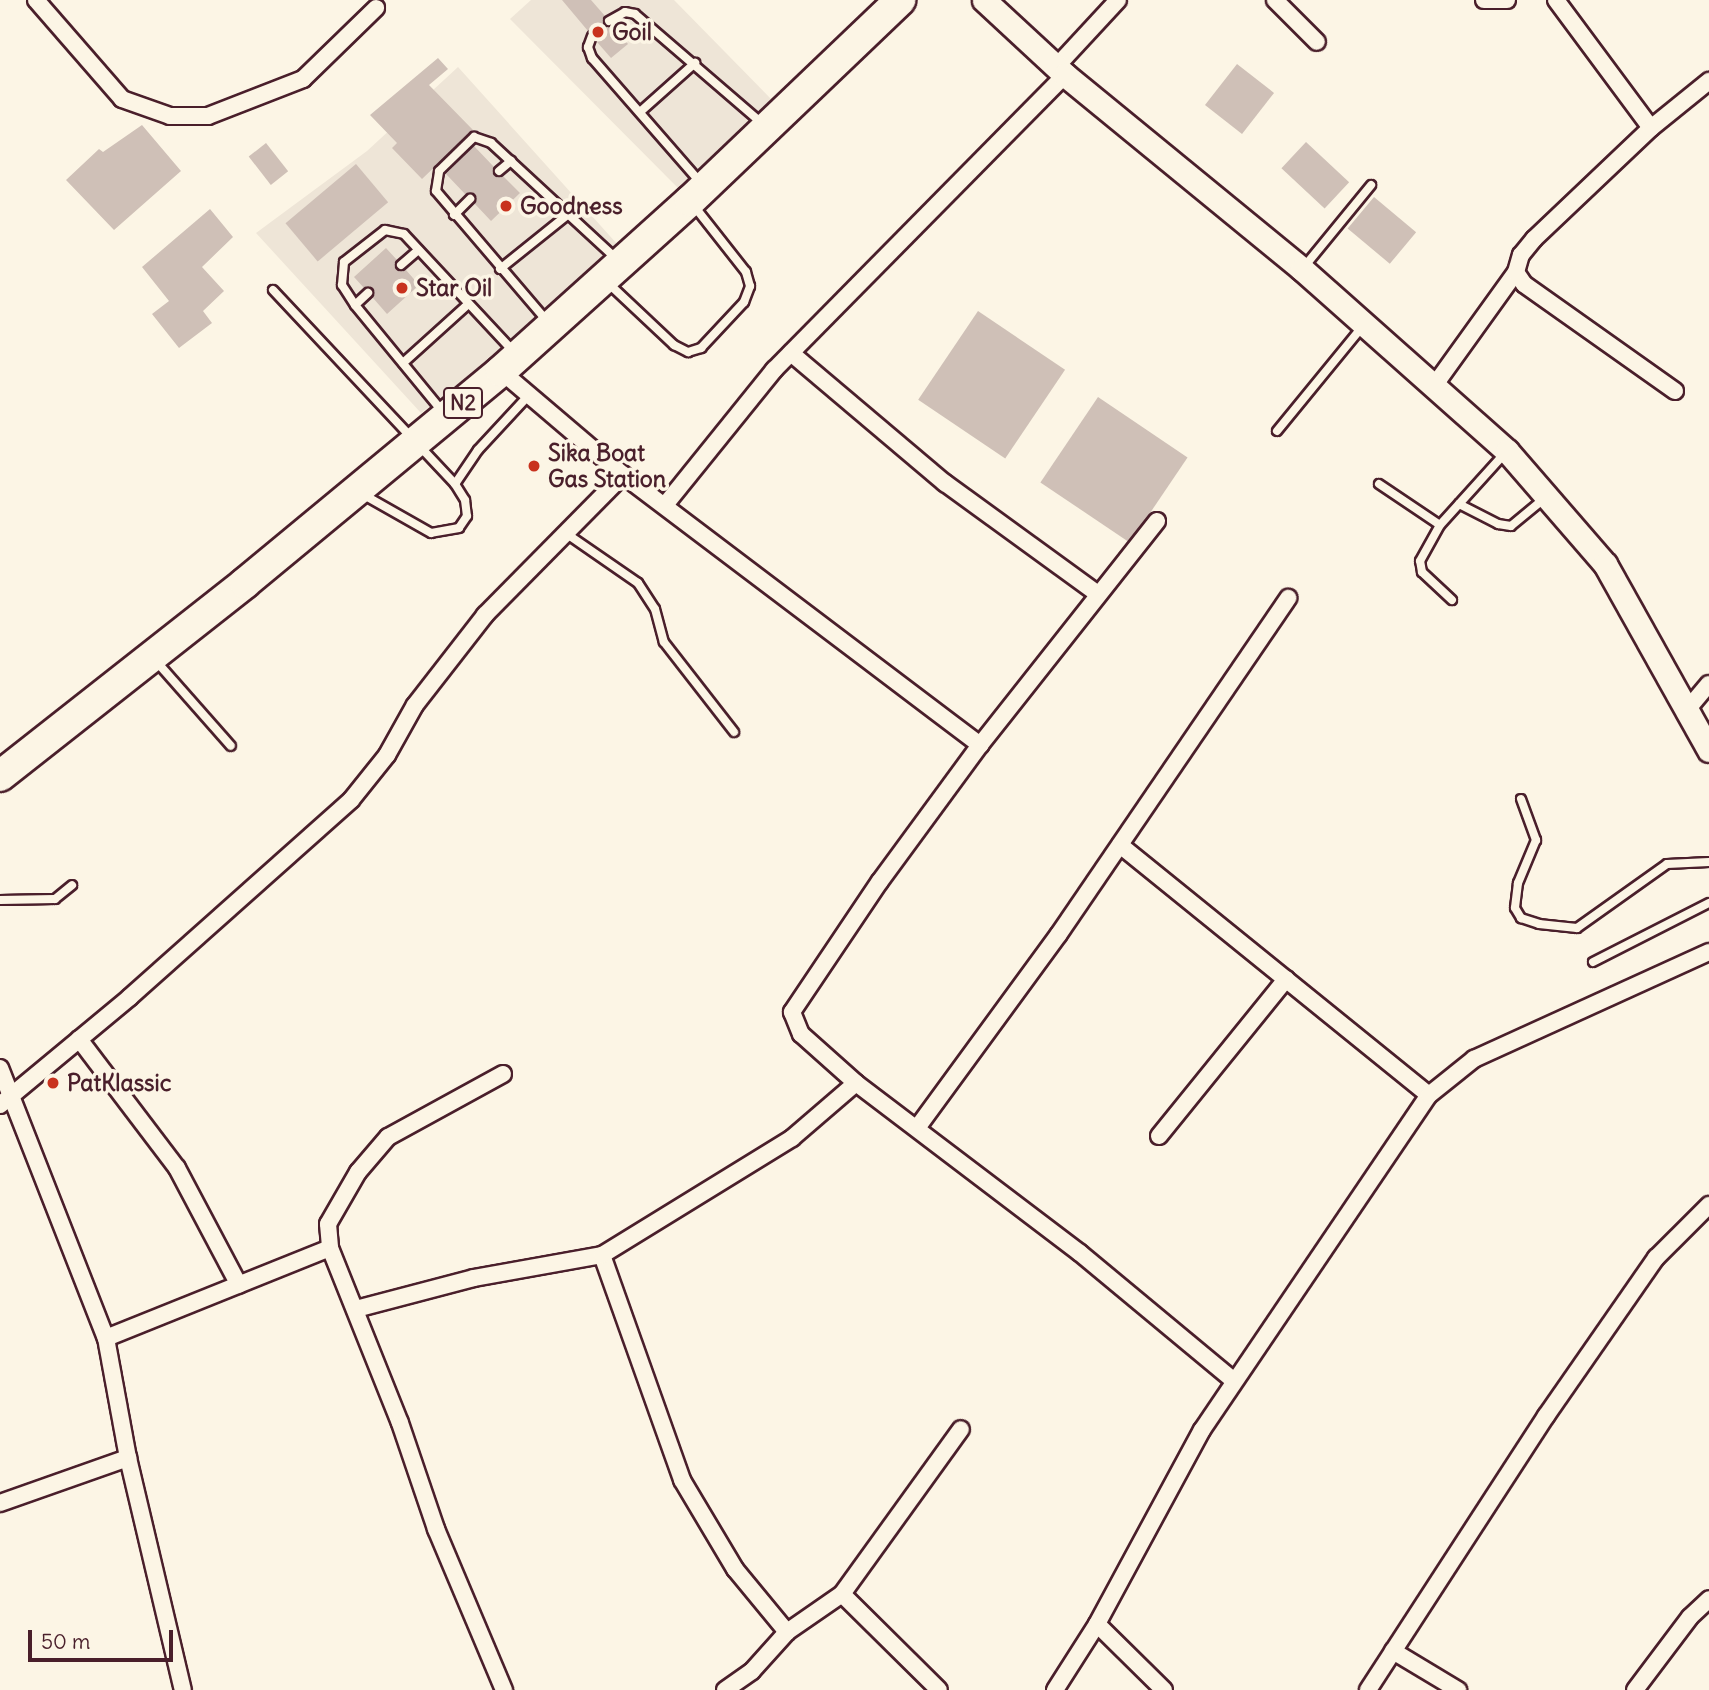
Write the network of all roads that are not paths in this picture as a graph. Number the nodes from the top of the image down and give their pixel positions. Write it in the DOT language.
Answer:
graph roads {
  1 [pos="36,0"];
  2 [pos="900,0"];
  3 [pos="984,0"];
  4 [pos="1118,0"];
  5 [pos="1275,0"];
  6 [pos="1484,0"];
  7 [pos="1507,0"];
  8 [pos="1556,0"];
  9 [pos="375,3"];
  10 [pos="609,21"];
  11 [pos="592,36"];
  12 [pos="1317,42"];
  13 [pos="695,63"];
  14 [pos="1060,71"];
  15 [pos="1709,81"];
  16 [pos="640,112"];
  17 [pos="767,127"];
  18 [pos="1651,128"];
  19 [pos="511,161"];
  20 [pos="499,172"];
  21 [pos="1371,185"];
  22 [pos="697,194"];
  23 [pos="470,199"];
  24 [pos="570,213"];
  25 [pos="454,215"];
  26 [pos="418,250"];
  27 [pos="401,265"];
  28 [pos="500,269"];
  29 [pos="1302,269"];
  30 [pos="612,270"];
  31 [pos="1516,272"];
  32 [pos="273,290"];
  33 [pos="368,293"];
  34 [pos="355,305"];
  35 [pos="466,306"];
  36 [pos="1364,324"];
  37 [pos="551,326"];
  38 [pos="791,353"];
  39 [pos="403,363"];
  40 [pos="509,364"];
  41 [pos="1434,386"];
  42 [pos="1675,391"];
  43 [pos="529,396"];
  44 [pos="446,416"];
  45 [pos="1276,431"];
  46 [pos="414,443"];
  47 [pos="1507,451"];
  48 [pos="623,475"];
  49 [pos="455,484"];
  50 [pos="1379,484"];
  51 [pos="356,491"];
  52 [pos="1548,495"];
  53 [pos="1459,504"];
  54 [pos="665,505"];
  55 [pos="1157,521"];
  56 [pos="1440,525"];
  57 [pos="567,534"];
  58 [pos="1098,594"];
  59 [pos="1288,598"];
  60 [pos="1452,600"];
  61 [pos="151,657"];
  62 [pos="1709,684"];
  63 [pos="1686,711"];
  64 [pos="734,732"];
  65 [pos="980,745"];
  66 [pos="231,746"];
  67 [pos="1709,750"];
  68 [pos="12,758"];
  69 [pos="0,776"];
  70 [pos="1521,799"];
  71 [pos="1120,845"];
  72 [pos="1709,862"];
  73 [pos="72,885"];
  74 [pos="0,900"];
  75 [pos="1709,903"];
  76 [pos="1709,951"];
  77 [pos="1592,962"];
  78 [pos="1286,979"];
  79 [pos="79,1039"];
  80 [pos="0,1068"];
  81 [pos="503,1074"];
  82 [pos="856,1083"];
  83 [pos="1429,1095"];
  84 [pos="5,1100"];
  85 [pos="917,1128"];
  86 [pos="1159,1136"];
  87 [pos="1709,1205"];
  88 [pos="330,1248"];
  89 [pos="602,1255"];
  90 [pos="239,1285"];
  91 [pos="356,1309"];
  92 [pos="106,1338"];
  93 [pos="1234,1381"];
  94 [pos="961,1429"];
  95 [pos="128,1458"];
  96 [pos="0,1503"];
  97 [pos="842,1594"];
  98 [pos="1709,1599"];
  99 [pos="1097,1624"];
  100 [pos="787,1632"];
  101 [pos="1393,1651"];
  102 [pos="183,1690"];
  103 [pos="504,1690"];
  104 [pos="725,1690"];
  105 [pos="939,1690"];
  106 [pos="1055,1690"];
  107 [pos="1164,1690"];
  108 [pos="1368,1690"];
  109 [pos="1458,1690"];
  110 [pos="1635,1690"];
  1 -- 9 [label="street"];
  2 -- 17 [label="highway, N2"];
  3 -- 14 [label="street"];
  4 -- 14 [label="street"];
  5 -- 12 [label="street"];
  6 -- 7 [label="street"];
  8 -- 18 [label="street"];
  10 -- 13 [label="lane"];
  11 -- 16 [label="lane"];
  13 -- 16 [label="lane"];
  13 -- 17 [label="lane"];
  14 -- 29 [label="street"];
  14 -- 38 [label="street"];
  15 -- 18 [label="street"];
  16 -- 22 [label="lane"];
  17 -- 22 [label="highway, N2"];
  18 -- 31 [label="street"];
  19 -- 20 [label="lane"];
  19 -- 24 [label="lane"];
  19 -- 25 [label="lane"];
  21 -- 29 [label="lane"];
  22 -- 30 [label="highway, N2"];
  22 -- 30 [label="lane"];
  23 -- 25 [label="lane"];
  24 -- 28 [label="lane"];
  24 -- 30 [label="lane"];
  25 -- 28 [label="lane"];
  26 -- 27 [label="lane"];
  26 -- 34 [label="lane"];
  26 -- 35 [label="lane"];
  28 -- 37 [label="lane"];
  29 -- 36 [label="street"];
  30 -- 37 [label="highway, N2"];
  31 -- 41 [label="street"];
  31 -- 42 [label="street"];
  32 -- 46 [label="lane"];
  33 -- 34 [label="lane"];
  34 -- 39 [label="lane"];
  35 -- 39 [label="lane"];
  35 -- 40 [label="lane"];
  36 -- 41 [label="street"];
  36 -- 45 [label="lane"];
  37 -- 40 [label="highway, N2"];
  38 -- 54 [label="street"];
  38 -- 58 [label="street"];
  39 -- 44 [label="lane"];
  40 -- 43 [label="street"];
  40 -- 44 [label="highway, N2"];
  41 -- 47 [label="street"];
  43 -- 48 [label="street"];
  43 -- 49 [label="lane"];
  44 -- 46 [label="highway, N2"];
  46 -- 49 [label="lane"];
  46 -- 51 [label="highway, N2"];
  47 -- 52 [label="street"];
  47 -- 53 [label="lane"];
  48 -- 54 [label="street"];
  48 -- 57 [label="street"];
  49 -- 51 [label="lane"];
  50 -- 56 [label="lane"];
  51 -- 61 [label="highway, N2"];
  52 -- 53 [label="lane"];
  52 -- 63 [label="street"];
  53 -- 56 [label="lane"];
  54 -- 65 [label="street"];
  55 -- 58 [label="street"];
  56 -- 60 [label="lane"];
  57 -- 64 [label="lane"];
  57 -- 79 [label="street"];
  58 -- 65 [label="street"];
  59 -- 71 [label="street"];
  61 -- 66 [label="lane"];
  61 -- 68 [label="highway, N2"];
  62 -- 63 [label="street"];
  63 -- 67 [label="street"];
  65 -- 82 [label="street"];
  68 -- 69 [label="highway, N2"];
  70 -- 72 [label="lane"];
  71 -- 78 [label="street"];
  71 -- 85 [label="street"];
  73 -- 74 [label="lane"];
  75 -- 77 [label="lane"];
  76 -- 83 [label="street"];
  78 -- 83 [label="street"];
  78 -- 86 [label="street"];
  79 -- 84 [label="street"];
  79 -- 90 [label="street"];
  80 -- 84 [label="street"];
  81 -- 88 [label="street"];
  82 -- 85 [label="street"];
  82 -- 89 [label="street"];
  83 -- 93 [label="street"];
  84 -- 92 [label="street"];
  85 -- 93 [label="street"];
  87 -- 101 [label="street"];
  88 -- 90 [label="street"];
  88 -- 91 [label="street"];
  89 -- 91 [label="street"];
  89 -- 100 [label="street"];
  90 -- 92 [label="street"];
  91 -- 103 [label="street"];
  92 -- 95 [label="street"];
  93 -- 99 [label="street"];
  94 -- 97 [label="street"];
  95 -- 96 [label="street"];
  95 -- 102 [label="street"];
  97 -- 100 [label="street"];
  97 -- 105 [label="street"];
  98 -- 110 [label="street"];
  99 -- 106 [label="street"];
  99 -- 107 [label="street"];
  100 -- 104 [label="street"];
  101 -- 108 [label="street"];
  101 -- 109 [label="street"];
}
